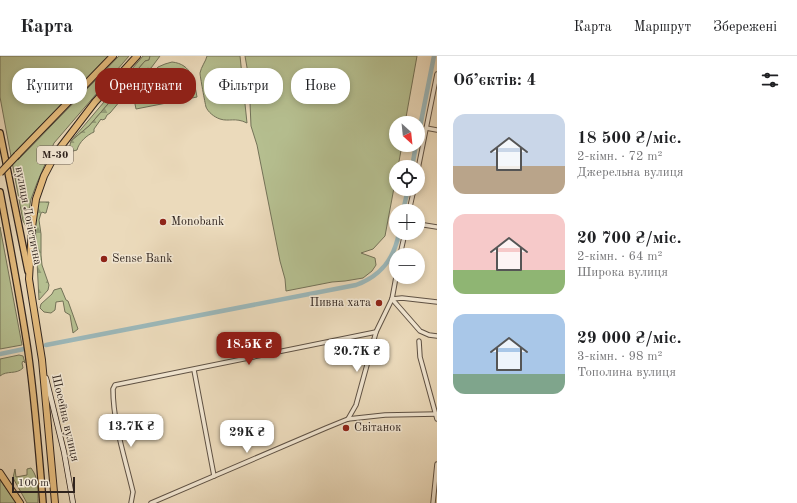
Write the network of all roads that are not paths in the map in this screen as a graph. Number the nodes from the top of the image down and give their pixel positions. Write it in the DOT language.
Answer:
graph roads {
  1 [pos="113,56"];
  2 [pos="137,56"];
  3 [pos="437,74"];
  4 [pos="426,128"];
  5 [pos="437,130"];
  6 [pos="0,133"];
  7 [pos="420,160"];
  8 [pos="0,173"];
  9 [pos="0,192"];
  10 [pos="425,225"];
  11 [pos="437,227"];
  12 [pos="29,279"];
  13 [pos="395,284"];
  14 [pos="392,299"];
  15 [pos="437,302"];
  16 [pos="376,332"];
  17 [pos="437,336"];
  18 [pos="419,342"];
  19 [pos="42,360"];
  20 [pos="194,370"];
  21 [pos="436,414"];
  22 [pos="437,419"];
  23 [pos="348,420"];
  24 [pos="437,464"];
  25 [pos="0,472"];
  26 [pos="214,476"];
  27 [pos="436,479"];
  28 [pos="20,503"];
  29 [pos="43,503"];
  30 [pos="55,503"];
  31 [pos="73,503"];
  32 [pos="131,503"];
  33 [pos="151,503"];
  34 [pos="433,503"];
  1 -- 8 [label="highway, М-30, bridge"];
  2 -- 12 [label="highway, М-30"];
  3 -- 4 [label="street"];
  4 -- 5 [label="street"];
  4 -- 7 [label="street"];
  6 -- 12 [label="main road, вулиця Логістична"];
  9 -- 29 [label="main road"];
  10 -- 11 [label="street"];
  12 -- 19 [label="highway, М-30"];
  13 -- 14 [label="street"];
  14 -- 15 [label="street"];
  14 -- 16 [label="street"];
  14 -- 17 [label="street"];
  16 -- 20 [label="street"];
  16 -- 23 [label="street"];
  18 -- 21 [label="street"];
  19 -- 30 [label="highway, М-30"];
  19 -- 31 [label="main road, Шосейна вулиця"];
  20 -- 26 [label="street"];
  20 -- 32 [label="street"];
  21 -- 22 [label="street"];
  21 -- 23 [label="street"];
  23 -- 26 [label="street"];
  24 -- 27 [label="street"];
  25 -- 28 [label="highway"];
  26 -- 33 [label="street"];
  27 -- 34 [label="street"];
}
